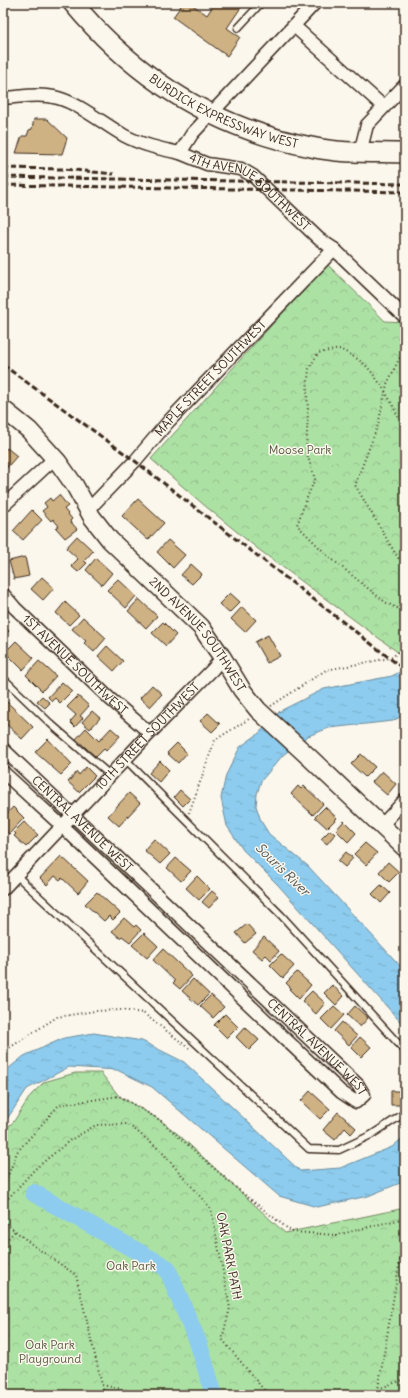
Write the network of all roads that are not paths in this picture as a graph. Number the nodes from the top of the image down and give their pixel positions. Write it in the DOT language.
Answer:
graph roads {
  1 [pos="73,3"];
  2 [pos="261,3"];
  3 [pos="315,3"];
  4 [pos="294,26"];
  5 [pos="238,28"];
  6 [pos="405,85"];
  7 [pos="3,98"];
  8 [pos="384,107"];
  9 [pos="210,115"];
  10 [pos="180,153"];
  11 [pos="360,153"];
  12 [pos="405,153"];
  13 [pos="334,249"];
  14 [pos="405,317"];
  15 [pos="3,409"];
  16 [pos="55,458"];
  17 [pos="3,506"];
  18 [pos="88,510"];
  19 [pos="3,594"];
  20 [pos="222,657"];
  21 [pos="3,678"];
  22 [pos="150,733"];
  23 [pos="3,749"];
  24 [pos="125,759"];
  25 [pos="3,772"];
  26 [pos="110,775"];
  27 [pos="405,800"];
  28 [pos="73,815"];
  29 [pos="62,826"];
  30 [pos="381,826"];
  31 [pos="405,848"];
  32 [pos="16,875"];
  33 [pos="3,889"];
  34 [pos="405,1051"];
  35 [pos="405,1113"];
  1 -- 9 [label="main road, BURDICK EXPRESSWAY WEST"];
  2 -- 5 [label="lane"];
  3 -- 4 [label="street"];
  4 -- 8 [label="street"];
  4 -- 9 [label="street"];
  6 -- 8 [label="street"];
  7 -- 10 [label="street, 4TH AVENUE SOUTHWEST"];
  8 -- 11 [label="street"];
  9 -- 10 [label="street"];
  9 -- 11 [label="main road, BURDICK EXPRESSWAY WEST"];
  10 -- 13 [label="street, 4TH AVENUE SOUTHWEST"];
  11 -- 12 [label="main road, BURDICK EXPRESSWAY WEST"];
  13 -- 14 [label="street, 4TH AVENUE SOUTHWEST"];
  13 -- 18 [label="street, MAPLE STREET SOUTHWEST"];
  15 -- 16 [label="street, 2ND AVENUE SOUTHWEST"];
  16 -- 17 [label="street"];
  16 -- 18 [label="street, 2ND AVENUE SOUTHWEST"];
  18 -- 20 [label="street, 2ND AVENUE SOUTHWEST"];
  19 -- 22 [label="street, 1ST AVENUE SOUTHWEST"];
  20 -- 22 [label="street, 10TH STREET SOUTHWEST"];
  20 -- 30 [label="street, 2ND AVENUE SOUTHWEST"];
  21 -- 26 [label="lane"];
  22 -- 24 [label="street, 10TH STREET SOUTHWEST"];
  23 -- 28 [label="street, CENTRAL AVENUE WEST"];
  24 -- 26 [label="street, 10TH STREET SOUTHWEST"];
  24 -- 34 [label="lane"];
  25 -- 29 [label="street"];
  26 -- 28 [label="street, 10TH STREET SOUTHWEST"];
  27 -- 30 [label="street"];
  28 -- 29 [label="street, 10TH STREET SOUTHWEST"];
  28 -- 29 [label="street, CENTRAL AVENUE WEST"];
  29 -- 32 [label="street, 10TH STREET SOUTHWEST"];
  30 -- 31 [label="street, 2ND AVENUE SOUTHWEST"];
  32 -- 33 [label="street, 10TH STREET SOUTHWEST"];
  32 -- 35 [label="lane"];
}
